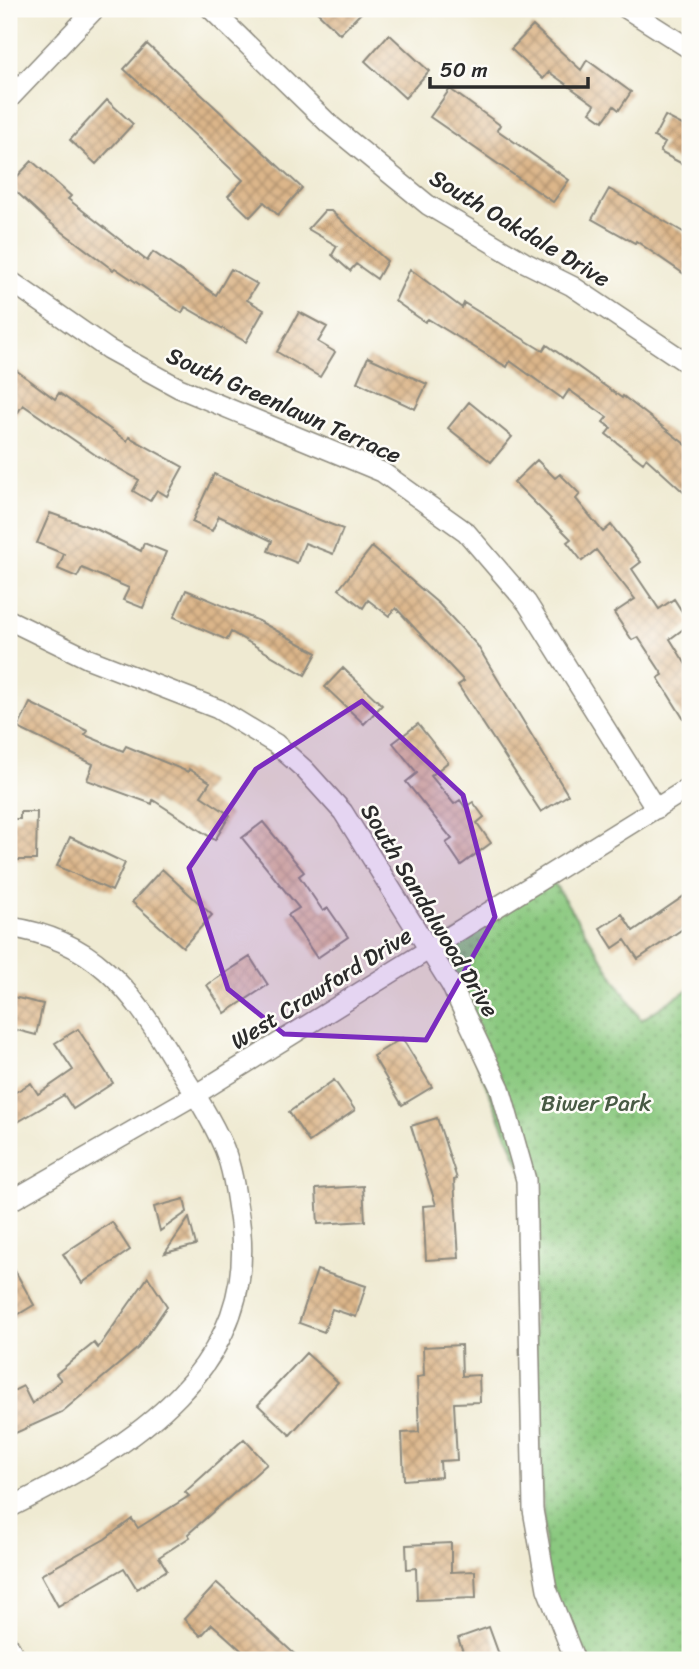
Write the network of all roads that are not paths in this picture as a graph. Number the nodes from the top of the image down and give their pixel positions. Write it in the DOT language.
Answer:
graph roads {
  1 [pos="95,9"];
  2 [pos="211,9"];
  3 [pos="627,9"];
  4 [pos="690,49"];
  5 [pos="9,99"];
  6 [pos="9,280"];
  7 [pos="690,365"];
  8 [pos="9,620"];
  9 [pos="690,787"];
  10 [pos="656,809"];
  11 [pos="9,927"];
  12 [pos="429,950"];
  13 [pos="195,1095"];
  14 [pos="9,1202"];
  15 [pos="9,1508"];
  16 [pos="9,1646"];
  17 [pos="16,1660"];
  18 [pos="575,1660"];
  1 -- 5 [label="street"];
  2 -- 7 [label="street, South Oakdale Drive"];
  3 -- 4 [label="street"];
  6 -- 10 [label="street, South Greenlawn Terrace"];
  8 -- 12 [label="street, South Sandalwood Drive"];
  9 -- 10 [label="street, West Crawford Drive"];
  10 -- 12 [label="street, West Crawford Drive"];
  11 -- 13 [label="street"];
  12 -- 13 [label="street, West Crawford Drive"];
  12 -- 18 [label="street, South Sandalwood Drive"];
  13 -- 14 [label="street, West Crawford Drive"];
  13 -- 15 [label="street"];
  16 -- 17 [label="street"];
}
